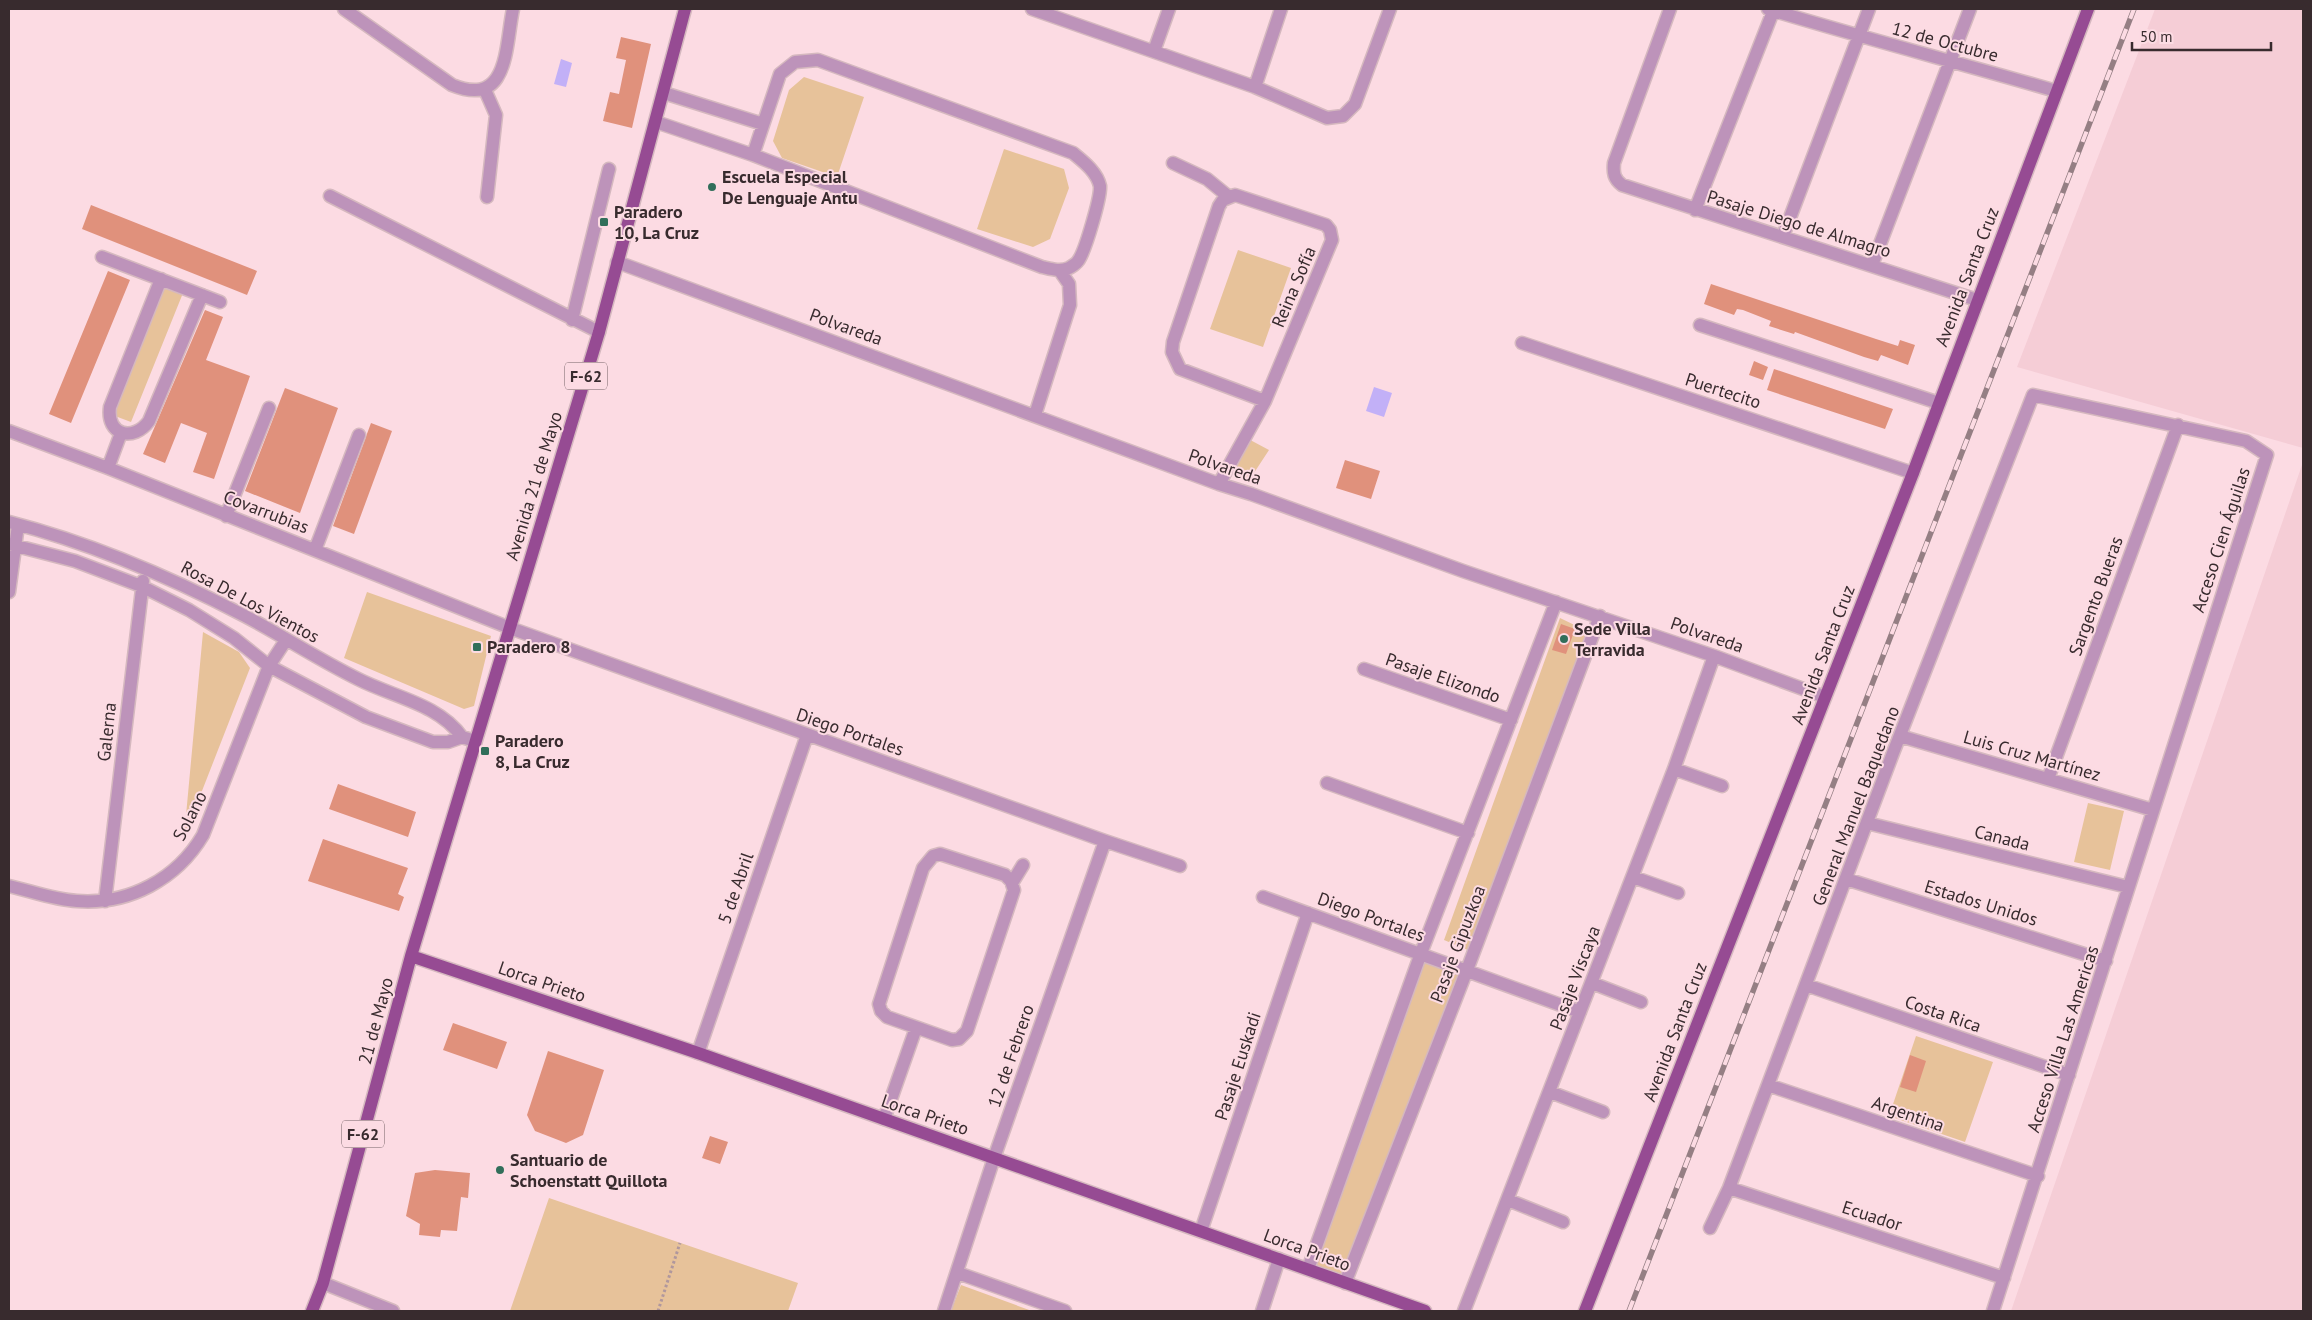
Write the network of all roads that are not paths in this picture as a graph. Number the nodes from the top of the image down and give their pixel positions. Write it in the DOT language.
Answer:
graph roads {
  1 [pos="344,9"];
  2 [pos="513,9"];
  3 [pos="685,9"];
  4 [pos="1032,9"];
  5 [pos="1169,9"];
  6 [pos="1281,9"];
  7 [pos="1390,9"];
  8 [pos="1670,9"];
  9 [pos="1772,9"];
  10 [pos="1869,9"];
  11 [pos="1970,9"];
  12 [pos="2088,9"];
  13 [pos="1859,37"];
  14 [pos="1154,51"];
  15 [pos="1950,60"];
  16 [pos="1255,87"];
  17 [pos="485,90"];
  18 [pos="2056,91"];
  19 [pos="664,93"];
  20 [pos="656,122"];
  21 [pos="763,124"];
  22 [pos="753,155"];
  23 [pos="1173,163"];
  24 [pos="609,169"];
  25 [pos="330,196"];
  26 [pos="487,197"];
  27 [pos="1228,197"];
  28 [pos="1695,210"];
  29 [pos="1783,236"];
  30 [pos="102,257"];
  31 [pos="617,262"];
  32 [pos="1872,265"];
  33 [pos="1060,271"];
  34 [pos="161,279"];
  35 [pos="202,295"];
  36 [pos="1977,300"];
  37 [pos="220,302"];
  38 [pos="572,320"];
  39 [pos="1700,325"];
  40 [pos="599,332"];
  41 [pos="1522,343"];
  42 [pos="2033,395"];
  43 [pos="1264,401"];
  44 [pos="1939,403"];
  45 [pos="269,408"];
  46 [pos="1034,415"];
  47 [pos="2178,425"];
  48 [pos="9,431"];
  49 [pos="121,433"];
  50 [pos="359,435"];
  51 [pos="108,468"];
  52 [pos="1913,473"];
  53 [pos="1219,484"];
  54 [pos="226,516"];
  55 [pos="14,523"];
  56 [pos="12,545"];
  57 [pos="315,550"];
  58 [pos="146,569"];
  59 [pos="141,586"];
  60 [pos="9,592"];
  61 [pos="1556,602"];
  62 [pos="1600,616"];
  63 [pos="510,628"];
  64 [pos="286,640"];
  65 [pos="1714,656"];
  66 [pos="269,666"];
  67 [pos="1364,669"];
  68 [pos="1825,697"];
  69 [pos="1511,720"];
  70 [pos="807,735"];
  71 [pos="1900,736"];
  72 [pos="462,738"];
  73 [pos="475,741"];
  74 [pos="1674,769"];
  75 [pos="2048,780"];
  76 [pos="1327,783"];
  77 [pos="1722,786"];
  78 [pos="2153,810"];
  79 [pos="1867,823"];
  80 [pos="1468,833"];
  81 [pos="1105,841"];
  82 [pos="1022,865"];
  83 [pos="1180,866"];
  84 [pos="1633,876"];
  85 [pos="1846,879"];
  86 [pos="1012,883"];
  87 [pos="9,886"];
  88 [pos="2128,887"];
  89 [pos="1678,893"];
  90 [pos="1264,897"];
  91 [pos="104,901"];
  92 [pos="1308,913"];
  93 [pos="1421,953"];
  94 [pos="412,956"];
  95 [pos="2106,960"];
  96 [pos="1467,970"];
  97 [pos="1592,983"];
  98 [pos="1806,985"];
  99 [pos="1641,1002"];
  100 [pos="1580,1012"];
  101 [pos="916,1028"];
  102 [pos="698,1053"];
  103 [pos="2069,1076"];
  104 [pos="1768,1085"];
  105 [pos="1550,1092"];
  106 [pos="1602,1112"];
  107 [pos="884,1119"];
  108 [pos="994,1158"];
  109 [pos="2038,1176"];
  110 [pos="1729,1188"];
  111 [pos="1508,1200"];
  112 [pos="1563,1222"];
  113 [pos="1710,1228"];
  114 [pos="1201,1231"];
  115 [pos="1279,1259"];
  116 [pos="1308,1269"];
  117 [pos="958,1273"];
  118 [pos="2004,1278"];
  119 [pos="323,1283"];
  120 [pos="1345,1283"];
  121 [pos="312,1311"];
  122 [pos="393,1311"];
  123 [pos="944,1311"];
  124 [pos="1065,1311"];
  125 [pos="1262,1311"];
  126 [pos="1425,1311"];
  127 [pos="1464,1311"];
  128 [pos="1585,1311"];
  129 [pos="1993,1311"];
  1 -- 17 [label="street"];
  2 -- 17 [label="street"];
  3 -- 19 [label="main road, Avenida 21 de Mayo / F-62"];
  4 -- 14 [label="street"];
  5 -- 14 [label="street"];
  6 -- 16 [label="street"];
  7 -- 16 [label="street"];
  8 -- 28 [label="street, Pasaje Diego de Almagro"];
  9 -- 13 [label="street, 12 de Octubre"];
  9 -- 28 [label="street"];
  10 -- 13 [label="street"];
  11 -- 15 [label="street"];
  12 -- 18 [label="main road, Avenida Santa Cruz"];
  13 -- 15 [label="street, 12 de Octubre"];
  13 -- 29 [label="street"];
  14 -- 16 [label="street"];
  15 -- 18 [label="street, 12 de Octubre"];
  15 -- 32 [label="street"];
  17 -- 26 [label="street"];
  18 -- 36 [label="main road, Avenida Santa Cruz"];
  19 -- 20 [label="main road, Avenida 21 de Mayo / F-62"];
  19 -- 21 [label="street"];
  20 -- 22 [label="street"];
  20 -- 31 [label="main road, Avenida 21 de Mayo / F-62"];
  21 -- 22 [label="street"];
  21 -- 33 [label="street"];
  22 -- 33 [label="street"];
  23 -- 27 [label="street"];
  24 -- 38 [label="street"];
  25 -- 38 [label="street"];
  27 -- 43 [label="street"];
  27 -- 43 [label="street, Reina Sofía"];
  28 -- 29 [label="street, Pasaje Diego de Almagro"];
  29 -- 32 [label="street, Pasaje Diego de Almagro"];
  30 -- 34 [label="street"];
  31 -- 40 [label="main road, Avenida 21 de Mayo / F-62"];
  31 -- 46 [label="street, Polvareda"];
  32 -- 36 [label="street, Pasaje Diego de Almagro"];
  33 -- 46 [label="street"];
  34 -- 35 [label="street"];
  34 -- 49 [label="street"];
  35 -- 37 [label="street"];
  35 -- 49 [label="street"];
  36 -- 44 [label="main road, Avenida Santa Cruz"];
  38 -- 40 [label="street"];
  39 -- 44 [label="street"];
  40 -- 63 [label="main road, Avenida 21 de Mayo / F-62"];
  41 -- 52 [label="street, Puertecito"];
  42 -- 47 [label="street, Acceso Cien Águilas"];
  42 -- 71 [label="street, General Manuel Baquedano"];
  43 -- 53 [label="street, Reina Sofía"];
  44 -- 52 [label="main road, Avenida Santa Cruz"];
  45 -- 54 [label="street"];
  46 -- 53 [label="street, Polvareda"];
  47 -- 75 [label="street, Sargento Bueras"];
  47 -- 78 [label="street, Acceso Cien Águilas"];
  48 -- 51 [label="street, Covarrubias"];
  49 -- 51 [label="street"];
  50 -- 57 [label="street"];
  51 -- 54 [label="street, Covarrubias"];
  52 -- 68 [label="main road, Avenida Santa Cruz"];
  53 -- 61 [label="street, Polvareda"];
  54 -- 57 [label="street, Covarrubias"];
  55 -- 56 [label="street"];
  55 -- 58 [label="street, Rosa De Los Vientos"];
  56 -- 59 [label="street, Rosa De Los Vientos"];
  56 -- 60 [label="street"];
  57 -- 63 [label="street, Covarrubias"];
  58 -- 59 [label="street, Galerna"];
  58 -- 64 [label="street, Rosa De Los Vientos"];
  59 -- 66 [label="street, Rosa De Los Vientos"];
  59 -- 91 [label="street, Galerna"];
  61 -- 62 [label="street, Polvareda"];
  61 -- 69 [label="street, Pasaje Gipuzkoa"];
  62 -- 65 [label="street, Polvareda"];
  62 -- 96 [label="street, Pasaje Gipuzkoa"];
  63 -- 70 [label="street, Diego Portales"];
  63 -- 73 [label="main road, Avenida 21 de Mayo / F-62"];
  64 -- 66 [label="street, Solano"];
  64 -- 72 [label="street, Rosa De Los Vientos"];
  65 -- 68 [label="street, Polvareda"];
  65 -- 74 [label="street, Pasaje Viscaya"];
  66 -- 72 [label="street, Rosa De Los Vientos"];
  66 -- 91 [label="street, Solano"];
  67 -- 69 [label="street, Pasaje Elizondo"];
  68 -- 128 [label="main road, Avenida Santa Cruz"];
  69 -- 80 [label="street, Pasaje Gipuzkoa"];
  70 -- 81 [label="street, Diego Portales"];
  70 -- 102 [label="street, 5 de Abril"];
  71 -- 75 [label="street, Luis Cruz Martínez"];
  71 -- 79 [label="street, General Manuel Baquedano"];
  72 -- 73 [label="street, Rosa De Los Vientos"];
  73 -- 94 [label="main road, 21 de Mayo / F-62"];
  74 -- 77 [label="street"];
  74 -- 84 [label="street, Pasaje Viscaya"];
  75 -- 78 [label="street, Luis Cruz Martínez"];
  76 -- 80 [label="street"];
  78 -- 88 [label="street, Acceso Villa Las Americas"];
  79 -- 85 [label="street, General Manuel Baquedano"];
  79 -- 88 [label="street, Canada"];
  80 -- 93 [label="street, Pasaje Gipuzkoa"];
  81 -- 83 [label="street, Diego Portales"];
  81 -- 108 [label="street, 12 de Febrero"];
  82 -- 86 [label="street"];
  84 -- 89 [label="street"];
  84 -- 97 [label="street, Pasaje Viscaya"];
  85 -- 95 [label="street, Estados Unidos"];
  85 -- 98 [label="street, General Manuel Baquedano"];
  86 -- 101 [label="street"];
  86 -- 101 [label="street"];
  87 -- 91 [label="street, Solano"];
  88 -- 95 [label="street, Acceso Villa Las Americas"];
  90 -- 92 [label="street, Diego Portales"];
  92 -- 93 [label="street, Diego Portales"];
  92 -- 114 [label="street, Pasaje Euskadi"];
  93 -- 96 [label="street, Diego Portales"];
  93 -- 116 [label="street, Pasaje Gipuzkoa"];
  94 -- 102 [label="main road, Lorca Prieto"];
  94 -- 119 [label="main road, 21 de Mayo / F-62"];
  95 -- 103 [label="street, Acceso Villa Las Americas"];
  96 -- 100 [label="street, Diego Portales"];
  96 -- 120 [label="street, Pasaje Gipuzkoa"];
  97 -- 99 [label="street"];
  97 -- 100 [label="street, Pasaje Viscaya"];
  98 -- 103 [label="street, Costa Rica"];
  98 -- 104 [label="street, General Manuel Baquedano"];
  100 -- 105 [label="street, Pasaje Viscaya"];
  101 -- 107 [label="street"];
  102 -- 107 [label="main road, Lorca Prieto"];
  103 -- 109 [label="street, Acceso Villa Las Americas"];
  104 -- 109 [label="street, Argentina"];
  104 -- 110 [label="street, General Manuel Baquedano"];
  105 -- 106 [label="street"];
  105 -- 111 [label="street, Pasaje Viscaya"];
  107 -- 108 [label="main road, Lorca Prieto"];
  108 -- 114 [label="main road, Lorca Prieto"];
  108 -- 117 [label="street, 12 de Febrero"];
  109 -- 118 [label="street, Acceso Villa Las Americas"];
  110 -- 113 [label="street, General Manuel Baquedano"];
  110 -- 118 [label="street, Ecuador"];
  111 -- 112 [label="street"];
  111 -- 127 [label="street, Pasaje Viscaya"];
  114 -- 115 [label="main road, Lorca Prieto"];
  115 -- 116 [label="main road, Lorca Prieto"];
  115 -- 125 [label="street"];
  116 -- 120 [label="main road, Lorca Prieto"];
  117 -- 123 [label="street, 12 de Febrero"];
  117 -- 124 [label="street"];
  118 -- 129 [label="street, Acceso Villa Las Americas"];
  119 -- 121 [label="main road, 21 de Mayo / F-62"];
  119 -- 122 [label="street"];
  120 -- 126 [label="main road, Lorca Prieto"];
}
